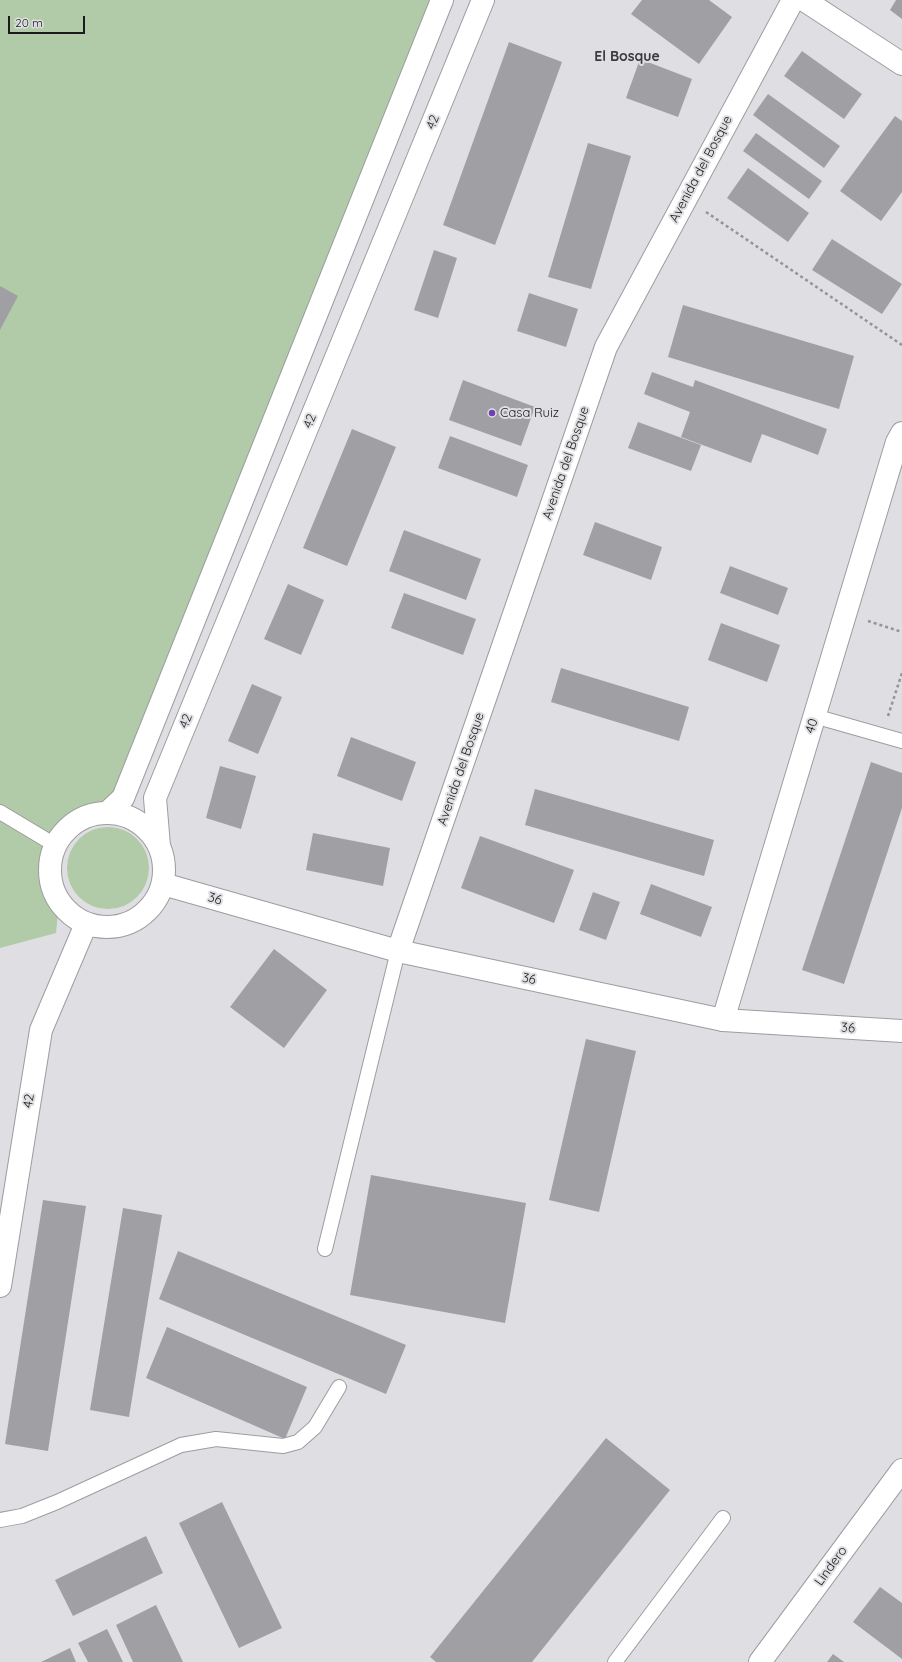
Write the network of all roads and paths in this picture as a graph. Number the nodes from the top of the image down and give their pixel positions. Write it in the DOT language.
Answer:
graph roads {
  1 [pos="442,0"];
  2 [pos="483,0"];
  3 [pos="793,0"];
  4 [pos="804,0"];
  5 [pos="902,64"];
  6 [pos="686,198"];
  7 [pos="902,345"];
  8 [pos="902,433"];
  9 [pos="846,613"];
  10 [pos="902,632"];
  11 [pos="902,673"];
  12 [pos="814,716"];
  13 [pos="882,736"];
  14 [pos="902,741"];
  15 [pos="0,812"];
  16 [pos="108,812"];
  17 [pos="55,845"];
  18 [pos="159,846"];
  19 [pos="163,884"];
  20 [pos="86,924"];
  21 [pos="398,951"];
  22 [pos="723,1020"];
  23 [pos="902,1032"];
  24 [pos="325,1250"];
  25 [pos="0,1286"];
  26 [pos="339,1387"];
  27 [pos="902,1470"];
  28 [pos="723,1518"];
  29 [pos="0,1520"];
  30 [pos="615,1662"];
  31 [pos="760,1662"];
  1 -- 16 [label="street"];
  2 -- 18 [label="street, 42"];
  3 -- 6 [label="street, Avenida del Bosque"];
  4 -- 5 [label="street"];
  6 -- 7 [label="path"];
  6 -- 21 [label="street, Avenida del Bosque"];
  8 -- 9 [label="street, 40"];
  9 -- 10 [label="path"];
  9 -- 12 [label="street, 40"];
  11 -- 13 [label="path"];
  12 -- 13 [label="lane"];
  12 -- 22 [label="street, 40"];
  13 -- 14 [label="lane"];
  15 -- 17 [label="lane"];
  16 -- 17 [label="street, 42"];
  16 -- 18 [label="street, 42"];
  17 -- 20 [label="street, 42"];
  18 -- 19 [label="street, 42"];
  19 -- 20 [label="street, 42"];
  19 -- 21 [label="street, 36"];
  20 -- 25 [label="street, 42"];
  21 -- 22 [label="street, 36"];
  21 -- 24 [label="lane"];
  22 -- 23 [label="street, 36"];
  26 -- 29 [label="lane"];
  27 -- 31 [label="street, Lindero"];
  28 -- 30 [label="lane"];
}
